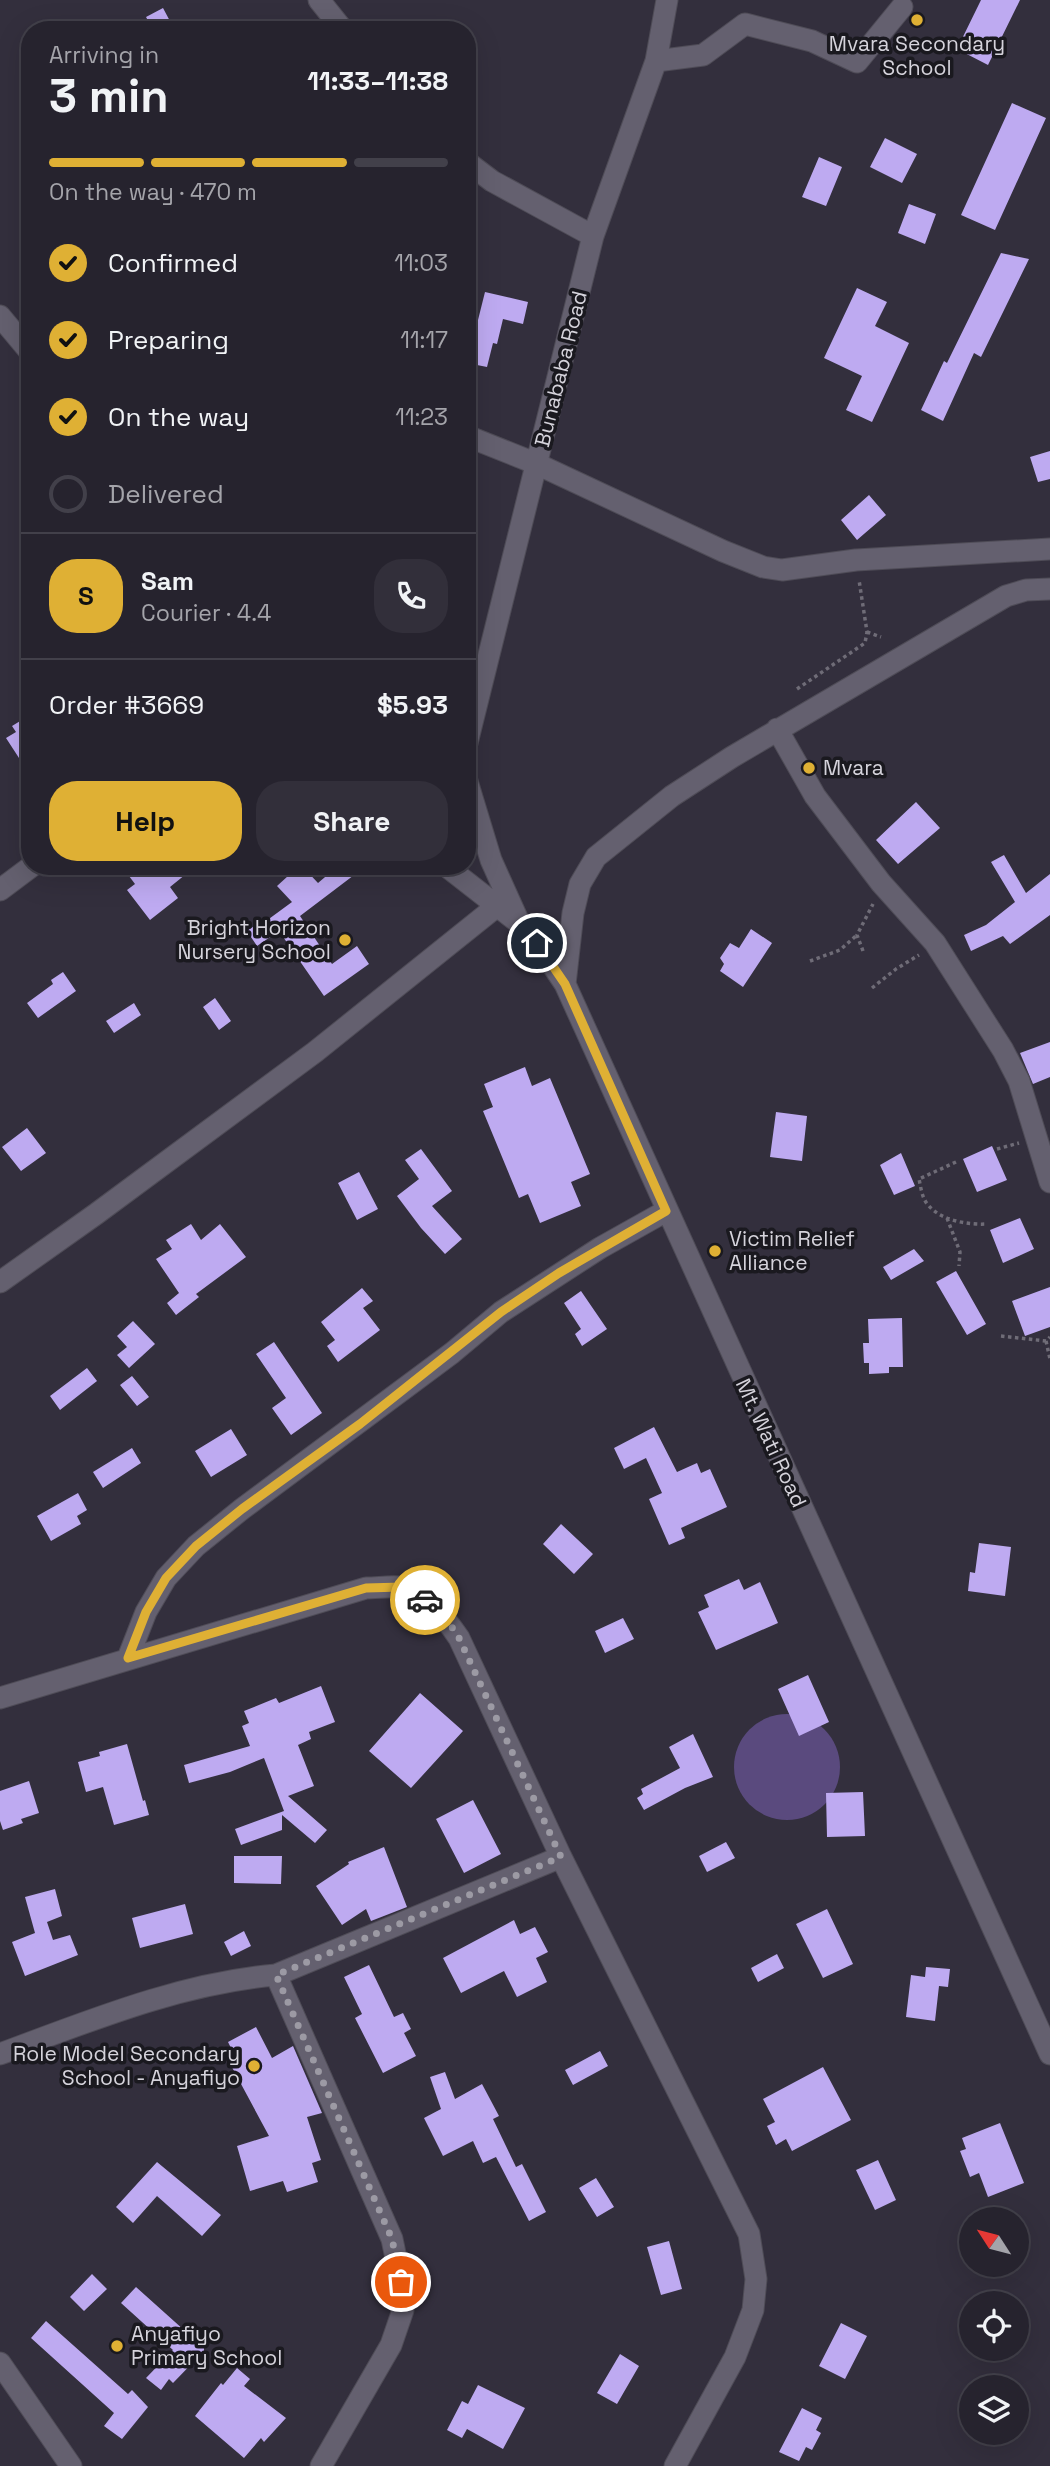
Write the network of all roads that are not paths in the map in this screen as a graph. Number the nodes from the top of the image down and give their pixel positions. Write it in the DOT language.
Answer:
graph roads {
  1 [pos="319,0"];
  2 [pos="667,0"];
  3 [pos="902,7"];
  4 [pos="336,21"];
  5 [pos="656,61"];
  6 [pos="476,169"];
  7 [pos="593,236"];
  8 [pos="0,316"];
  9 [pos="21,341"];
  10 [pos="476,440"];
  11 [pos="537,464"];
  12 [pos="1050,549"];
  13 [pos="1050,589"];
  14 [pos="476,707"];
  15 [pos="778,729"];
  16 [pos="476,811"];
  17 [pos="21,874"];
  18 [pos="457,875"];
  19 [pos="0,889"];
  20 [pos="497,906"];
  21 [pos="519,923"];
  22 [pos="565,984"];
  23 [pos="1050,1182"];
  24 [pos="666,1211"];
  25 [pos="0,1282"];
  26 [pos="128,1658"];
  27 [pos="0,1698"];
  28 [pos="561,1857"];
  29 [pos="276,1975"];
  30 [pos="0,2054"];
  31 [pos="1050,2054"];
  32 [pos="0,2363"];
  33 [pos="71,2466"];
  34 [pos="321,2466"];
  35 [pos="675,2466"];
  1 -- 4 [label="street"];
  2 -- 5 [label="street, Bunababa Road"];
  3 -- 5 [label="street"];
  5 -- 7 [label="street, Bunababa Road"];
  6 -- 7 [label="street"];
  7 -- 11 [label="street, Bunababa Road"];
  8 -- 9 [label="street"];
  10 -- 11 [label="street"];
  11 -- 12 [label="street"];
  11 -- 14 [label="street, Bunababa Road"];
  13 -- 15 [label="street"];
  15 -- 22 [label="street"];
  15 -- 23 [label="street"];
  16 -- 21 [label="street"];
  17 -- 19 [label="street"];
  18 -- 20 [label="street, Mt. Wati Road"];
  20 -- 21 [label="street, Mt. Wati Road"];
  20 -- 25 [label="street"];
  21 -- 22 [label="street, Mt. Wati Road"];
  22 -- 24 [label="street, Mt. Wati Road"];
  24 -- 26 [label="street"];
  24 -- 31 [label="street, Mt. Wati Road"];
  26 -- 27 [label="street"];
  26 -- 28 [label="street"];
  28 -- 29 [label="street"];
  28 -- 35 [label="street"];
  29 -- 30 [label="street"];
  29 -- 34 [label="street"];
  32 -- 33 [label="street"];
}
